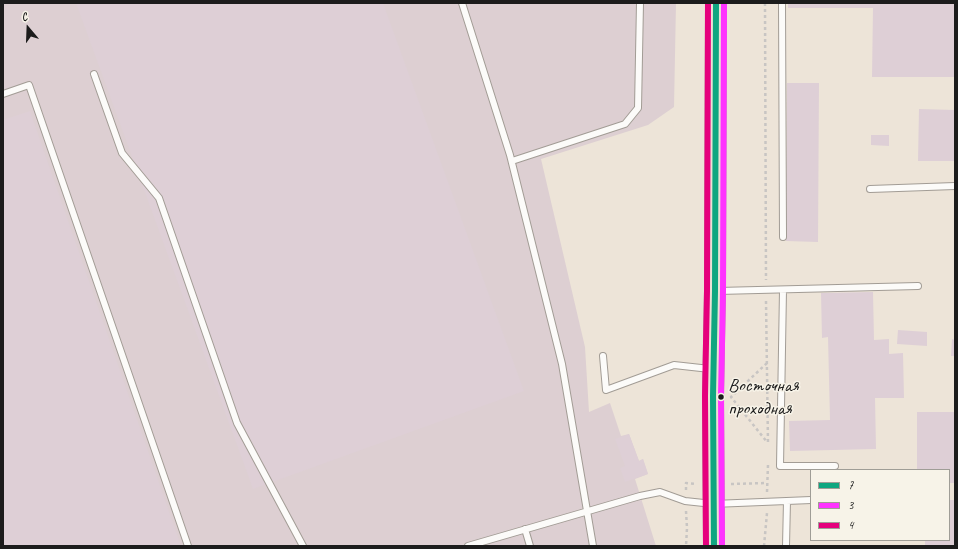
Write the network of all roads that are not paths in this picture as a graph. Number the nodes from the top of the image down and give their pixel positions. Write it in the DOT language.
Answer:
graph roads {
  1 [pos="462,3"];
  2 [pos="640,3"];
  3 [pos="716,3"];
  4 [pos="782,3"];
  5 [pos="94,74"];
  6 [pos="3,94"];
  7 [pos="512,161"];
  8 [pos="955,186"];
  9 [pos="870,189"];
  10 [pos="783,237"];
  11 [pos="918,286"];
  12 [pos="783,290"];
  13 [pos="714,291"];
  14 [pos="603,356"];
  15 [pos="714,369"];
  16 [pos="835,466"];
  17 [pos="810,500"];
  18 [pos="787,501"];
  19 [pos="714,504"];
  20 [pos="587,512"];
  21 [pos="525,530"];
  22 [pos="188,546"];
  23 [pos="303,546"];
  24 [pos="468,546"];
  25 [pos="530,546"];
  26 [pos="593,546"];
  27 [pos="714,546"];
  28 [pos="786,546"];
  1 -- 7 [label="lane"];
  2 -- 7 [label="lane"];
  3 -- 13 [label="main road"];
  4 -- 10 [label="lane"];
  5 -- 23 [label="lane"];
  6 -- 22 [label="lane"];
  7 -- 20 [label="lane"];
  8 -- 9 [label="lane"];
  11 -- 12 [label="lane"];
  12 -- 13 [label="lane"];
  12 -- 16 [label="lane"];
  13 -- 15 [label="main road"];
  14 -- 15 [label="lane"];
  15 -- 19 [label="main road"];
  17 -- 18 [label="lane"];
  18 -- 19 [label="lane"];
  18 -- 28 [label="lane"];
  19 -- 20 [label="lane"];
  19 -- 27 [label="main road"];
  20 -- 21 [label="lane"];
  20 -- 26 [label="lane"];
  21 -- 24 [label="lane"];
  21 -- 25 [label="lane"];
}
